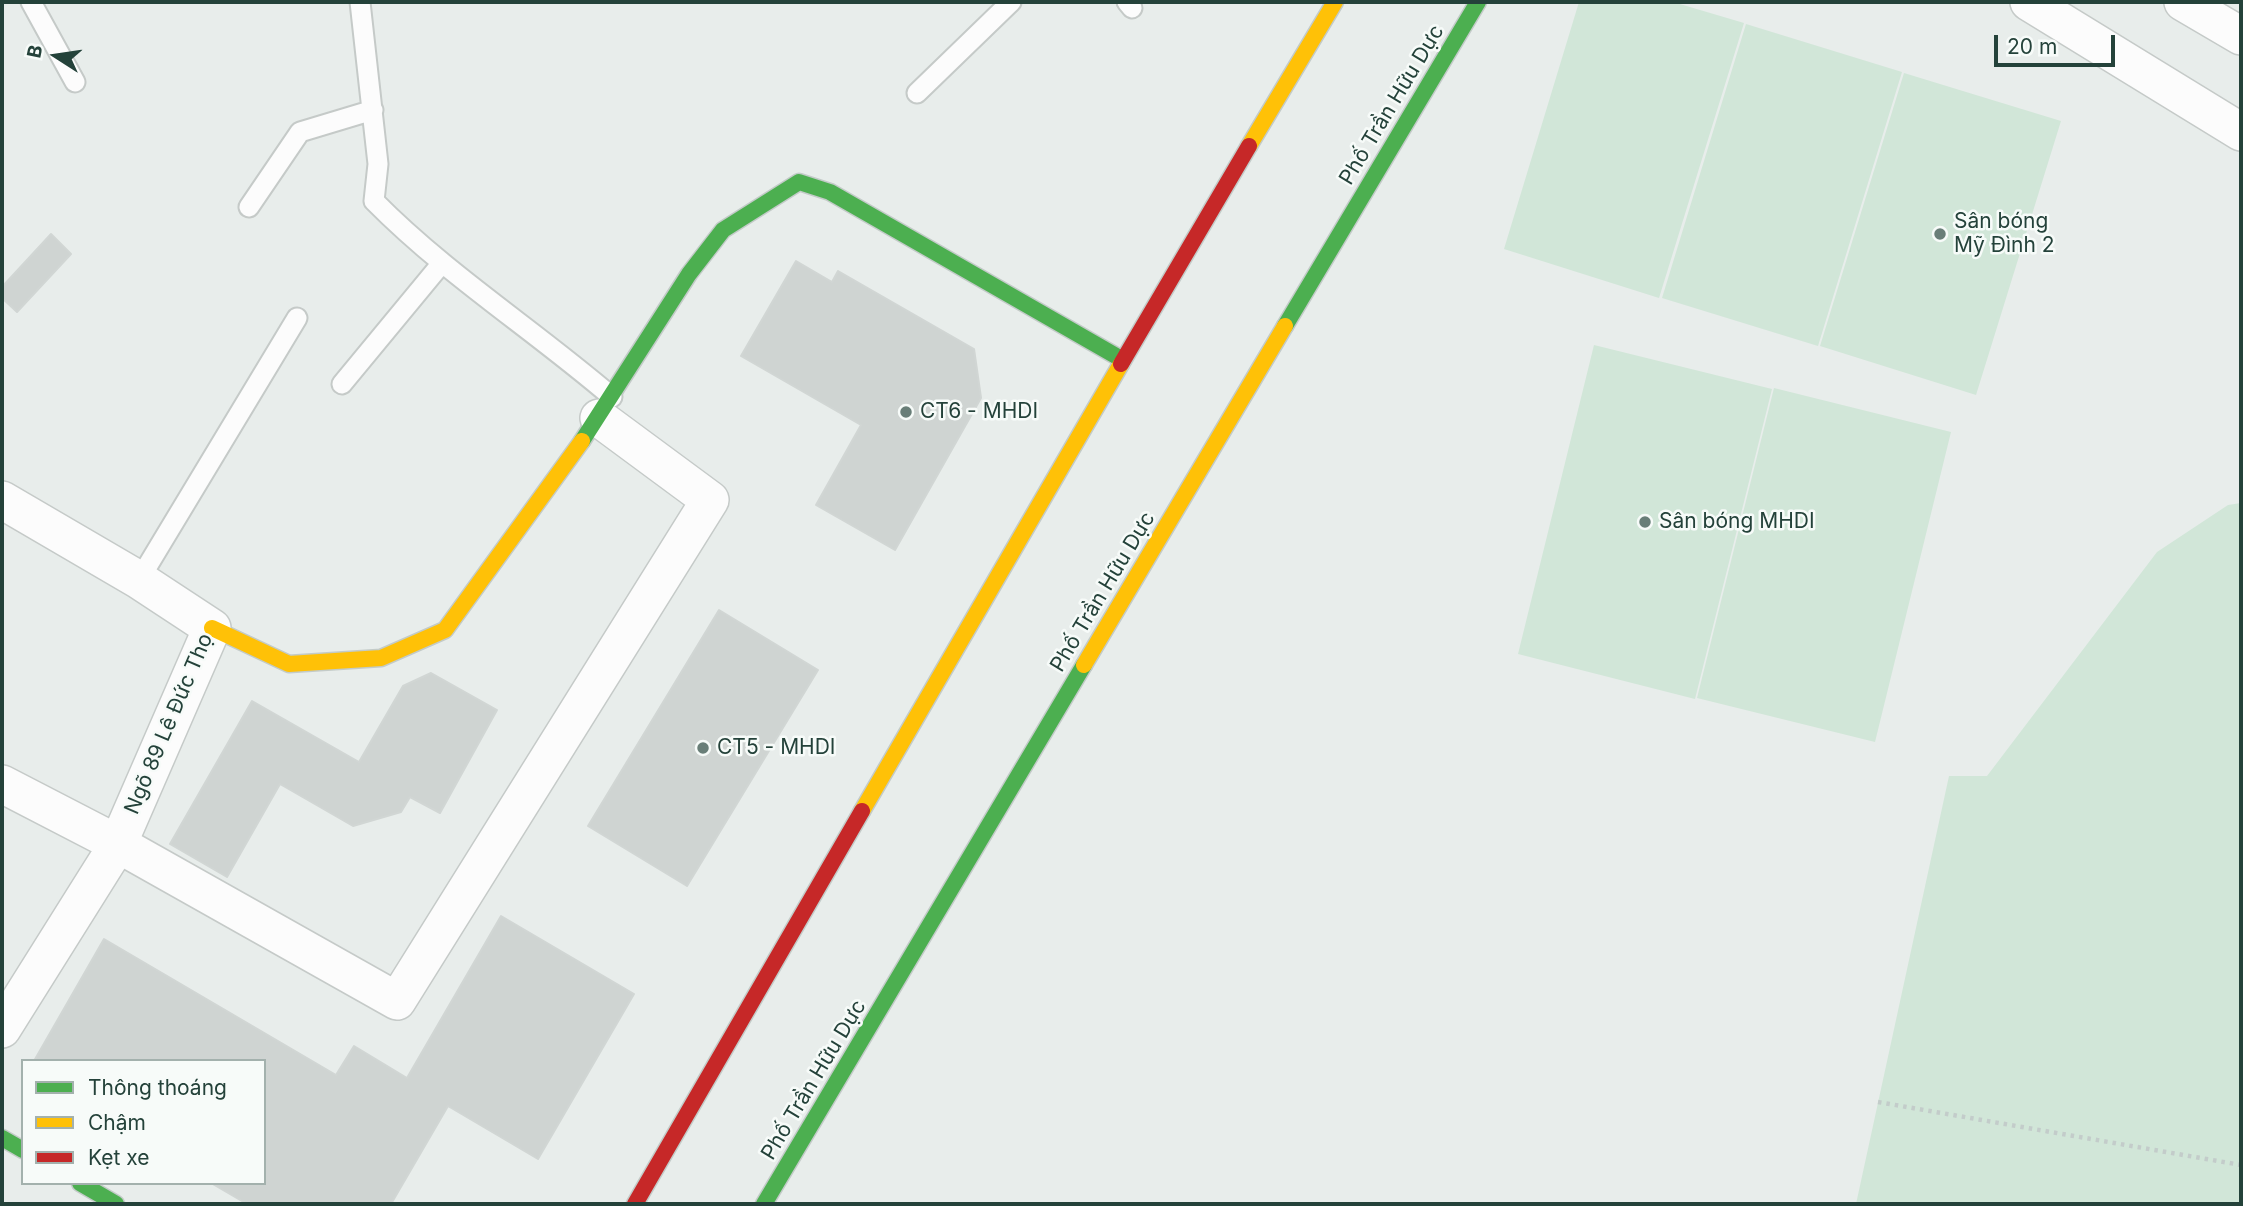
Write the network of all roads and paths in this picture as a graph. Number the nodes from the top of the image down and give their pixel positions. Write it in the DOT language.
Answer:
graph roads {
  1 [pos="31,2"];
  2 [pos="360,2"];
  3 [pos="1011,2"];
  4 [pos="1335,2"];
  5 [pos="1478,2"];
  6 [pos="2029,2"];
  7 [pos="2183,2"];
  8 [pos="2241,36"];
  9 [pos="75,82"];
  10 [pos="917,93"];
  11 [pos="373,110"];
  12 [pos="2241,132"];
  13 [pos="249,207"];
  14 [pos="442,263"];
  15 [pos="296,318"];
  16 [pos="1123,359"];
  17 [pos="342,384"];
  18 [pos="605,408"];
  19 [pos="2,500"];
  20 [pos="139,580"];
  21 [pos="212,628"];
  22 [pos="2,784"];
  23 [pos="118,844"];
  24 [pos="2,1030"];
  25 [pos="1878,1102"];
  26 [pos="2,1138"];
  27 [pos="21,1149"];
  28 [pos="2241,1165"];
  29 [pos="83,1185"];
  30 [pos="116,1204"];
  31 [pos="635,1204"];
  32 [pos="764,1204"];
  1 -- 9 [label="lane"];
  2 -- 11 [label="lane"];
  3 -- 10 [label="lane"];
  4 -- 16 [label="main road"];
  5 -- 32 [label="main road, Phố Trần Hữu Dực"];
  6 -- 12 [label="street"];
  7 -- 8 [label="street"];
  11 -- 13 [label="lane"];
  11 -- 14 [label="lane"];
  14 -- 17 [label="lane"];
  14 -- 18 [label="lane"];
  15 -- 20 [label="lane"];
  16 -- 18 [label="main road"];
  16 -- 31 [label="main road"];
  18 -- 21 [label="main road"];
  18 -- 23 [label="street"];
  19 -- 20 [label="street, Ngõ 89 Lê Đức Thọ"];
  20 -- 21 [label="street, Ngõ 89 Lê Đức Thọ"];
  21 -- 23 [label="street, Ngõ 89 Lê Đức Thọ"];
  22 -- 23 [label="street"];
  23 -- 24 [label="street, Ngõ 89 Lê Đức Thọ"];
  25 -- 28 [label="path"];
  26 -- 27 [label="main road"];
  29 -- 30 [label="main road"];
}
